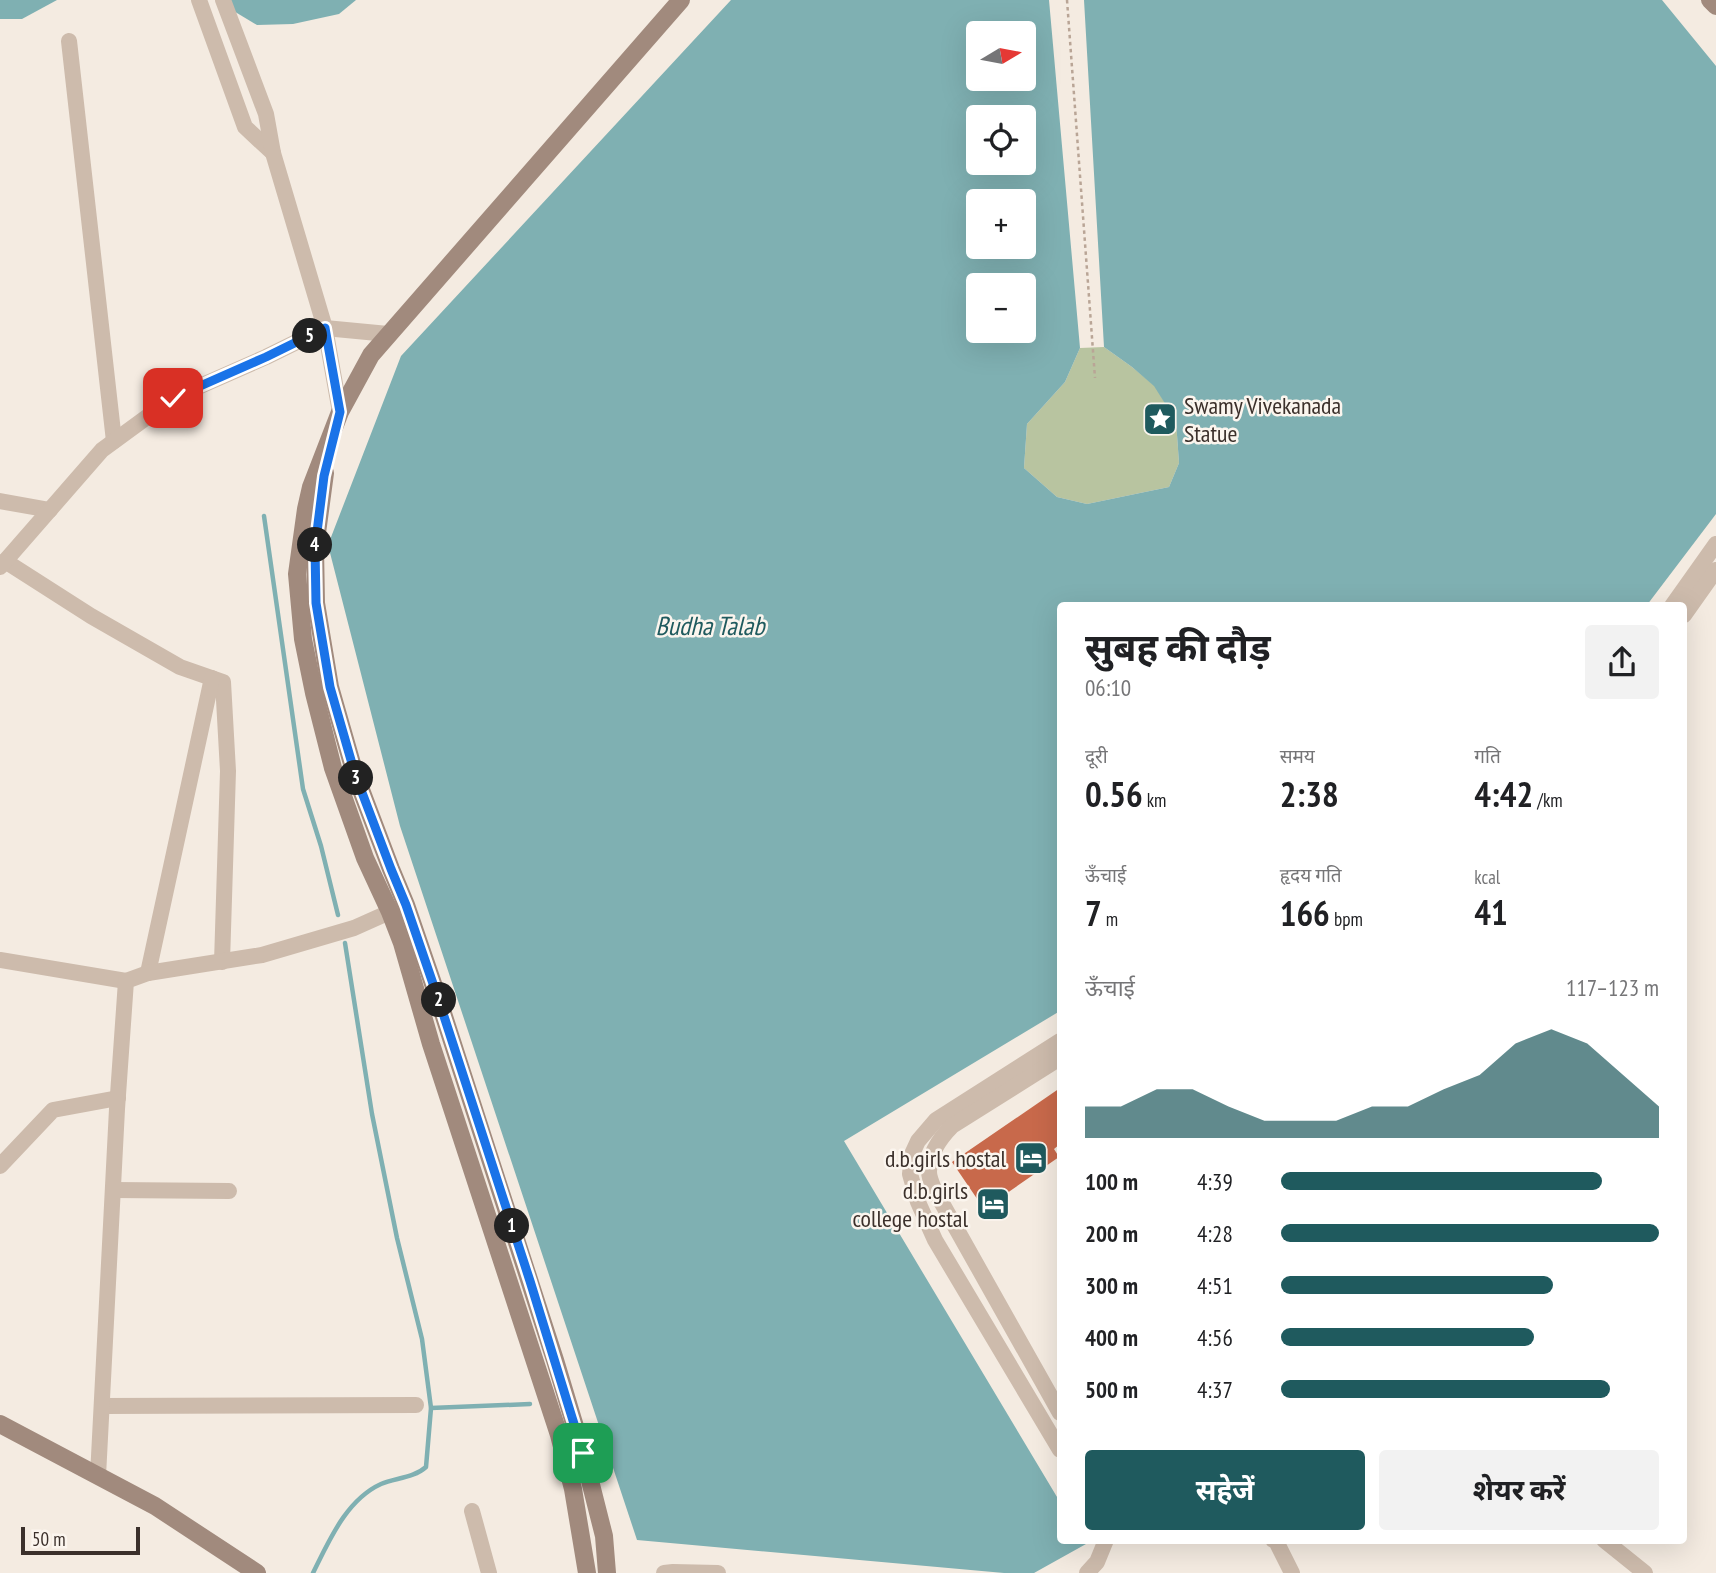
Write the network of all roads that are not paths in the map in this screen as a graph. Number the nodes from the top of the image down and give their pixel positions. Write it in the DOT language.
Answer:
graph roads {
  1 [pos="199,0"];
  2 [pos="223,0"];
  3 [pos="681,0"];
  4 [pos="1710,0"];
  5 [pos="1716,6"];
  6 [pos="69,41"];
  7 [pos="273,153"];
  8 [pos="325,328"];
  9 [pos="388,334"];
  10 [pos="337,421"];
  11 [pos="114,441"];
  12 [pos="0,501"];
  13 [pos="50,510"];
  14 [pos="1716,544"];
  15 [pos="2,564"];
  16 [pos="1716,570"];
  17 [pos="1675,602"];
  18 [pos="1687,611"];
  19 [pos="212,678"];
  20 [pos="398,909"];
  21 [pos="0,960"];
  22 [pos="222,962"];
  23 [pos="148,974"];
  24 [pos="126,981"];
  25 [pos="1057,1043"];
  26 [pos="1057,1060"];
  27 [pos="118,1098"];
  28 [pos="0,1166"];
  29 [pos="114,1190"];
  30 [pos="229,1191"];
  31 [pos="416,1405"];
  32 [pos="102,1406"];
  33 [pos="1057,1408"];
  34 [pos="0,1424"];
  35 [pos="1057,1445"];
  36 [pos="98,1476"];
  37 [pos="472,1511"];
  38 [pos="1098,1544"];
  39 [pos="1104,1544"];
  40 [pos="1278,1544"];
  41 [pos="1610,1544"];
  42 [pos="1092,1567"];
  43 [pos="257,1573"];
  44 [pos="489,1573"];
  45 [pos="587,1573"];
  46 [pos="607,1573"];
  47 [pos="664,1573"];
  48 [pos="718,1573"];
  49 [pos="1292,1573"];
  50 [pos="1645,1573"];
  1 -- 7 [label="street"];
  2 -- 7 [label="street"];
  3 -- 9 [label="street"];
  4 -- 5 [label="street"];
  6 -- 11 [label="street"];
  7 -- 8 [label="street"];
  8 -- 9 [label="street"];
  8 -- 10 [label="street"];
  8 -- 11 [label="street"];
  9 -- 10 [label="street"];
  10 -- 20 [label="street"];
  11 -- 13 [label="street"];
  12 -- 13 [label="street"];
  13 -- 15 [label="street"];
  14 -- 17 [label="street"];
  15 -- 19 [label="street"];
  16 -- 18 [label="street"];
  19 -- 22 [label="street"];
  19 -- 23 [label="street"];
  20 -- 22 [label="street"];
  20 -- 45 [label="street"];
  20 -- 46 [label="street"];
  21 -- 24 [label="street"];
  22 -- 23 [label="street"];
  23 -- 24 [label="street"];
  24 -- 27 [label="street"];
  25 -- 35 [label="street"];
  26 -- 33 [label="street"];
  27 -- 28 [label="street"];
  27 -- 29 [label="street"];
  29 -- 30 [label="street"];
  29 -- 32 [label="street"];
  31 -- 32 [label="street"];
  32 -- 36 [label="street"];
  34 -- 36 [label="street"];
  36 -- 43 [label="street"];
  37 -- 44 [label="street"];
  38 -- 42 [label="street"];
  39 -- 42 [label="street"];
  40 -- 49 [label="street"];
  41 -- 50 [label="street"];
  47 -- 48 [label="street"];
}
